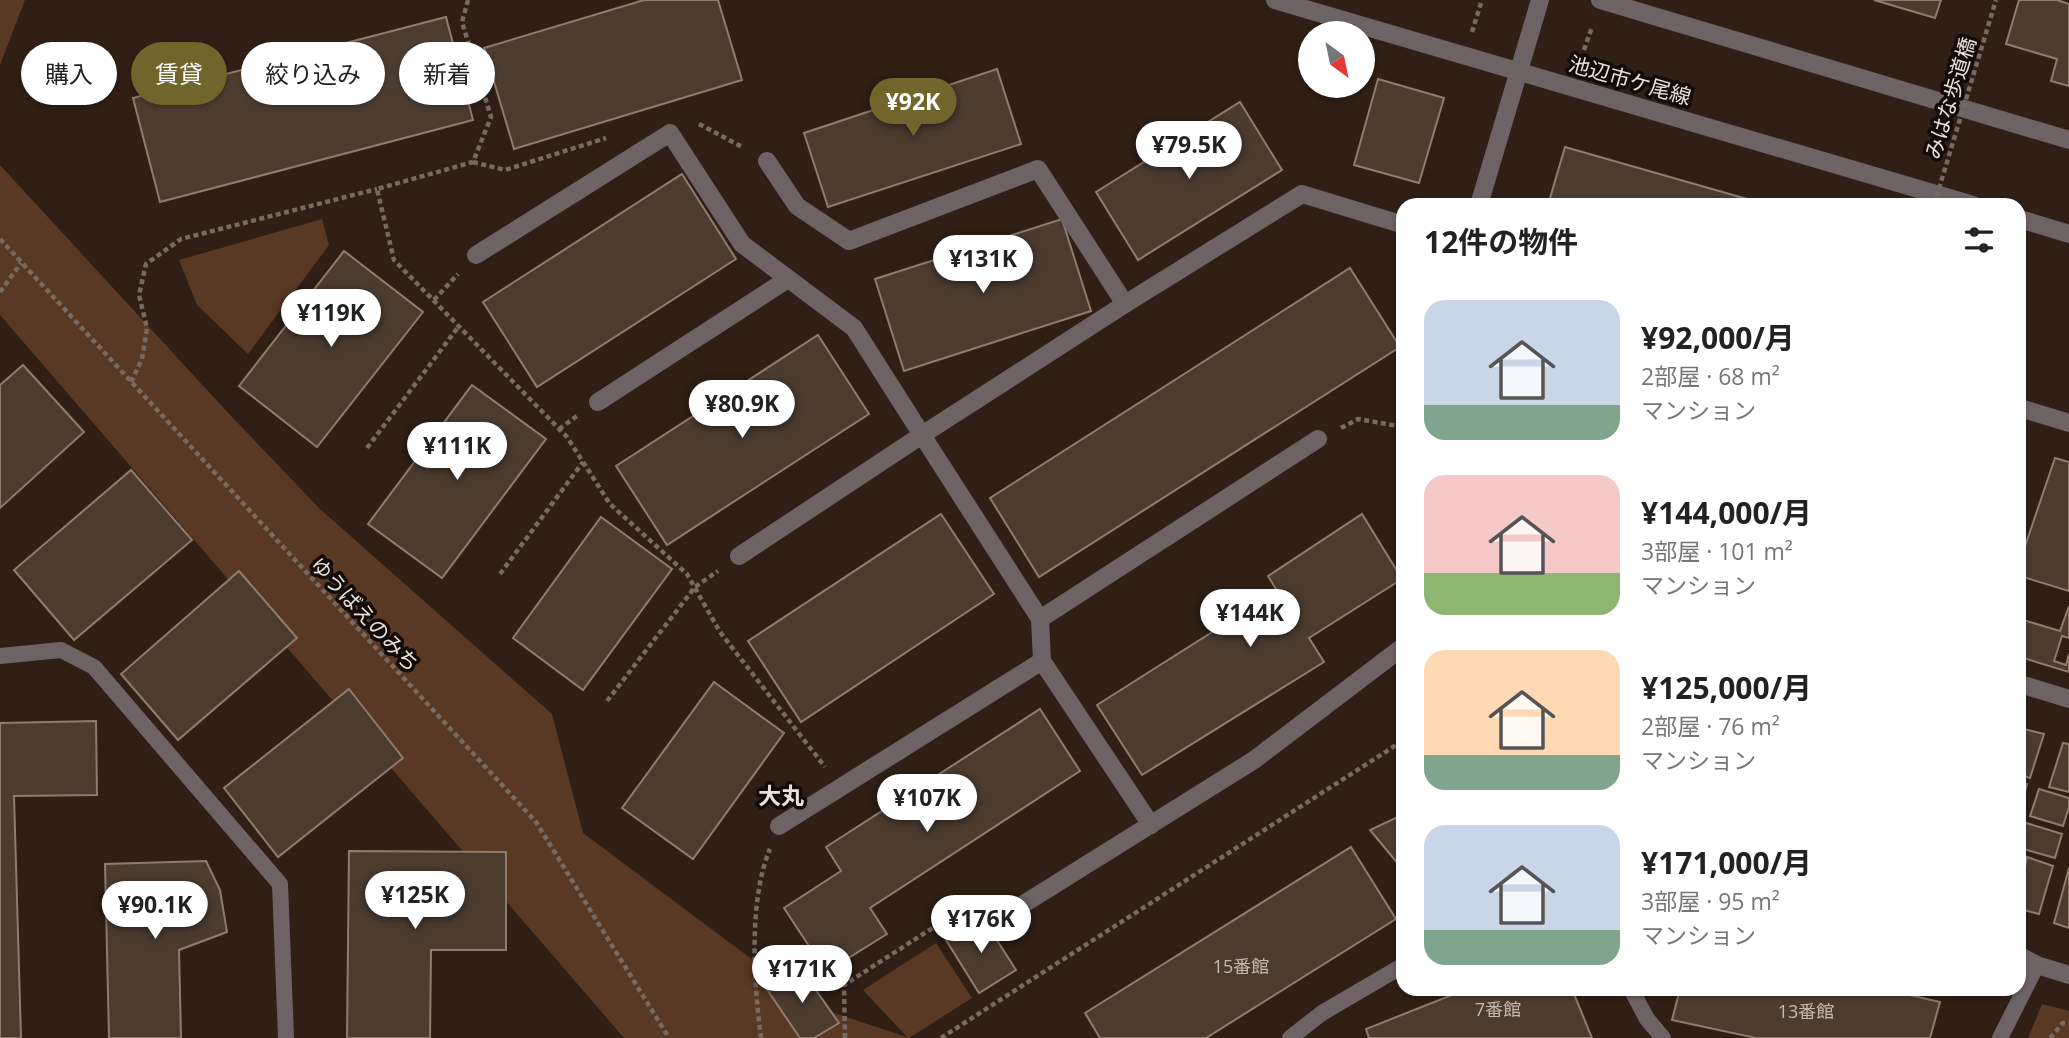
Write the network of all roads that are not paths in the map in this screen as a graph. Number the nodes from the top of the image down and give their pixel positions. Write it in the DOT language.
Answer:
graph roads {
  1 [pos="1275,0"];
  2 [pos="1540,0"];
  3 [pos="1600,0"];
  4 [pos="1519,73"];
  5 [pos="2069,140"];
  6 [pos="767,161"];
  7 [pos="1481,198"];
  8 [pos="1950,198"];
  9 [pos="2026,221"];
  10 [pos="1396,223"];
  11 [pos="2069,234"];
  12 [pos="475,255"];
  13 [pos="788,279"];
  14 [pos="1125,304"];
  15 [pos="598,402"];
  16 [pos="2026,410"];
  17 [pos="2069,423"];
  18 [pos="922,435"];
  19 [pos="1318,439"];
  20 [pos="738,556"];
  21 [pos="1040,619"];
  22 [pos="1396,652"];
  23 [pos="0,656"];
  24 [pos="1042,662"];
  25 [pos="2026,686"];
  26 [pos="2069,699"];
  27 [pos="1151,825"];
  28 [pos="779,826"];
  29 [pos="998,920"];
  30 [pos="2026,959"];
  31 [pos="2037,965"];
  32 [pos="1396,970"];
  33 [pos="2069,975"];
  34 [pos="2026,987"];
  35 [pos="1635,996"];
  36 [pos="2021,996"];
  37 [pos="286,1038"];
  38 [pos="1290,1038"];
  39 [pos="1663,1038"];
  40 [pos="2000,1038"];
  1 -- 4 [label="street, 池辺市ケ尾線"];
  2 -- 4 [label="street"];
  3 -- 5 [label="street"];
  4 -- 7 [label="street"];
  4 -- 8 [label="street, 池辺市ケ尾線"];
  6 -- 14 [label="street"];
  9 -- 11 [label="street"];
  10 -- 14 [label="street"];
  12 -- 13 [label="street"];
  13 -- 15 [label="street"];
  13 -- 18 [label="street"];
  14 -- 18 [label="street"];
  16 -- 17 [label="street"];
  18 -- 20 [label="street"];
  18 -- 21 [label="street"];
  19 -- 21 [label="street"];
  21 -- 24 [label="street"];
  22 -- 27 [label="street"];
  23 -- 37 [label="lane"];
  24 -- 27 [label="street"];
  24 -- 28 [label="street"];
  25 -- 26 [label="street"];
  27 -- 29 [label="street"];
  30 -- 31 [label="street"];
  31 -- 33 [label="street"];
  31 -- 34 [label="lane"];
  32 -- 38 [label="lane"];
  35 -- 39 [label="lane"];
  36 -- 40 [label="lane"];
}
